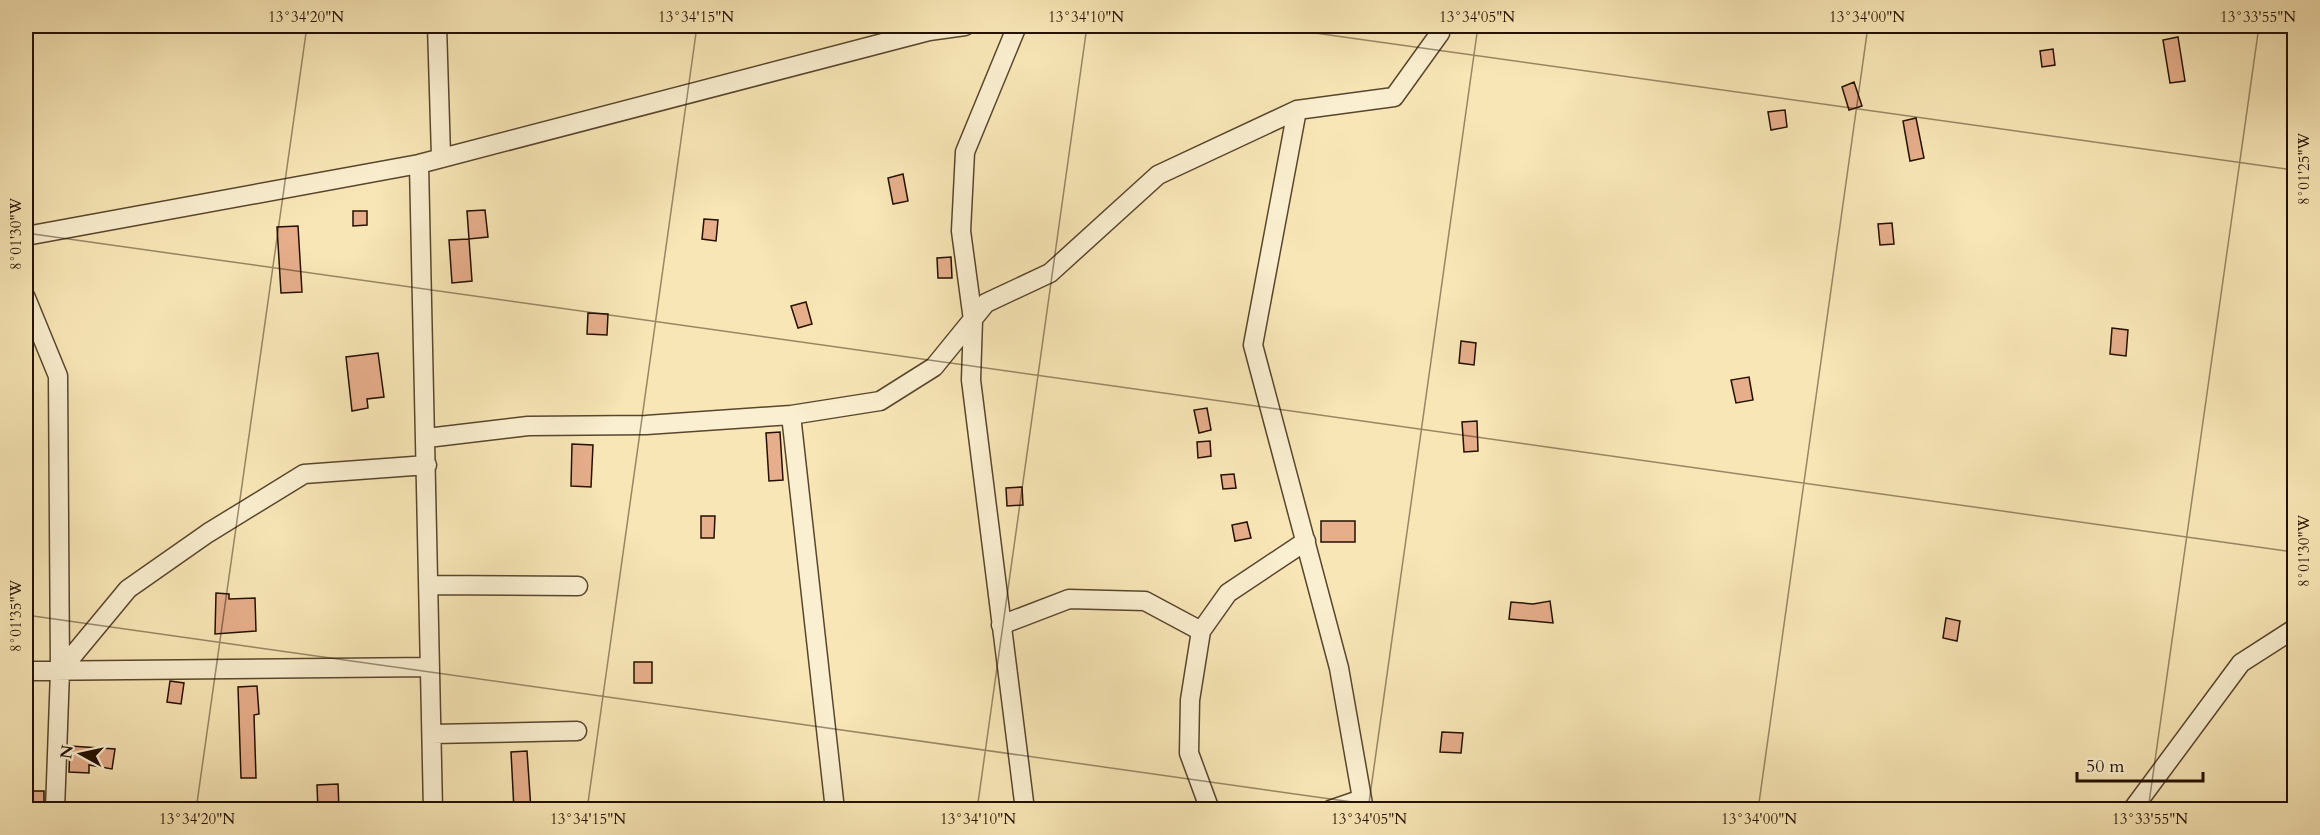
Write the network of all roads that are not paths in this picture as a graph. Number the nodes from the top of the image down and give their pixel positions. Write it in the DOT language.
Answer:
graph roads {
  1 [pos="437,26"];
  2 [pos="964,26"];
  3 [pos="1017,26"];
  4 [pos="1436,26"];
  5 [pos="1298,110"];
  6 [pos="441,156"];
  7 [pos="419,164"];
  8 [pos="26,236"];
  9 [pos="26,298"];
  10 [pos="973,320"];
  11 [pos="791,415"];
  12 [pos="427,438"];
  13 [pos="427,465"];
  14 [pos="1306,541"];
  15 [pos="429,585"];
  16 [pos="578,586"];
  17 [pos="1001,625"];
  18 [pos="2295,629"];
  19 [pos="1201,631"];
  20 [pos="430,667"];
  21 [pos="26,671"];
  22 [pos="60,671"];
  23 [pos="577,731"];
  24 [pos="432,734"];
  25 [pos="1363,804"];
  26 [pos="56,810"];
  27 [pos="433,810"];
  28 [pos="835,810"];
  29 [pos="1024,810"];
  30 [pos="1210,810"];
  31 [pos="1330,810"];
  32 [pos="2132,810"];
  1 -- 6 [label="street"];
  2 -- 6 [label="street"];
  3 -- 10 [label="street"];
  4 -- 5 [label="street"];
  5 -- 10 [label="street"];
  5 -- 14 [label="street"];
  6 -- 7 [label="street"];
  7 -- 8 [label="street"];
  7 -- 12 [label="street"];
  9 -- 22 [label="street"];
  10 -- 11 [label="street"];
  10 -- 17 [label="street"];
  11 -- 12 [label="street"];
  11 -- 28 [label="street"];
  12 -- 13 [label="street"];
  13 -- 15 [label="street"];
  13 -- 22 [label="street"];
  14 -- 19 [label="street"];
  14 -- 25 [label="street"];
  15 -- 16 [label="street"];
  15 -- 20 [label="street"];
  17 -- 19 [label="street"];
  17 -- 29 [label="street"];
  18 -- 32 [label="street"];
  19 -- 30 [label="street"];
  20 -- 22 [label="street"];
  20 -- 24 [label="street"];
  21 -- 22 [label="street"];
  22 -- 26 [label="street"];
  23 -- 24 [label="street"];
  24 -- 27 [label="street"];
  25 -- 31 [label="street"];
}
